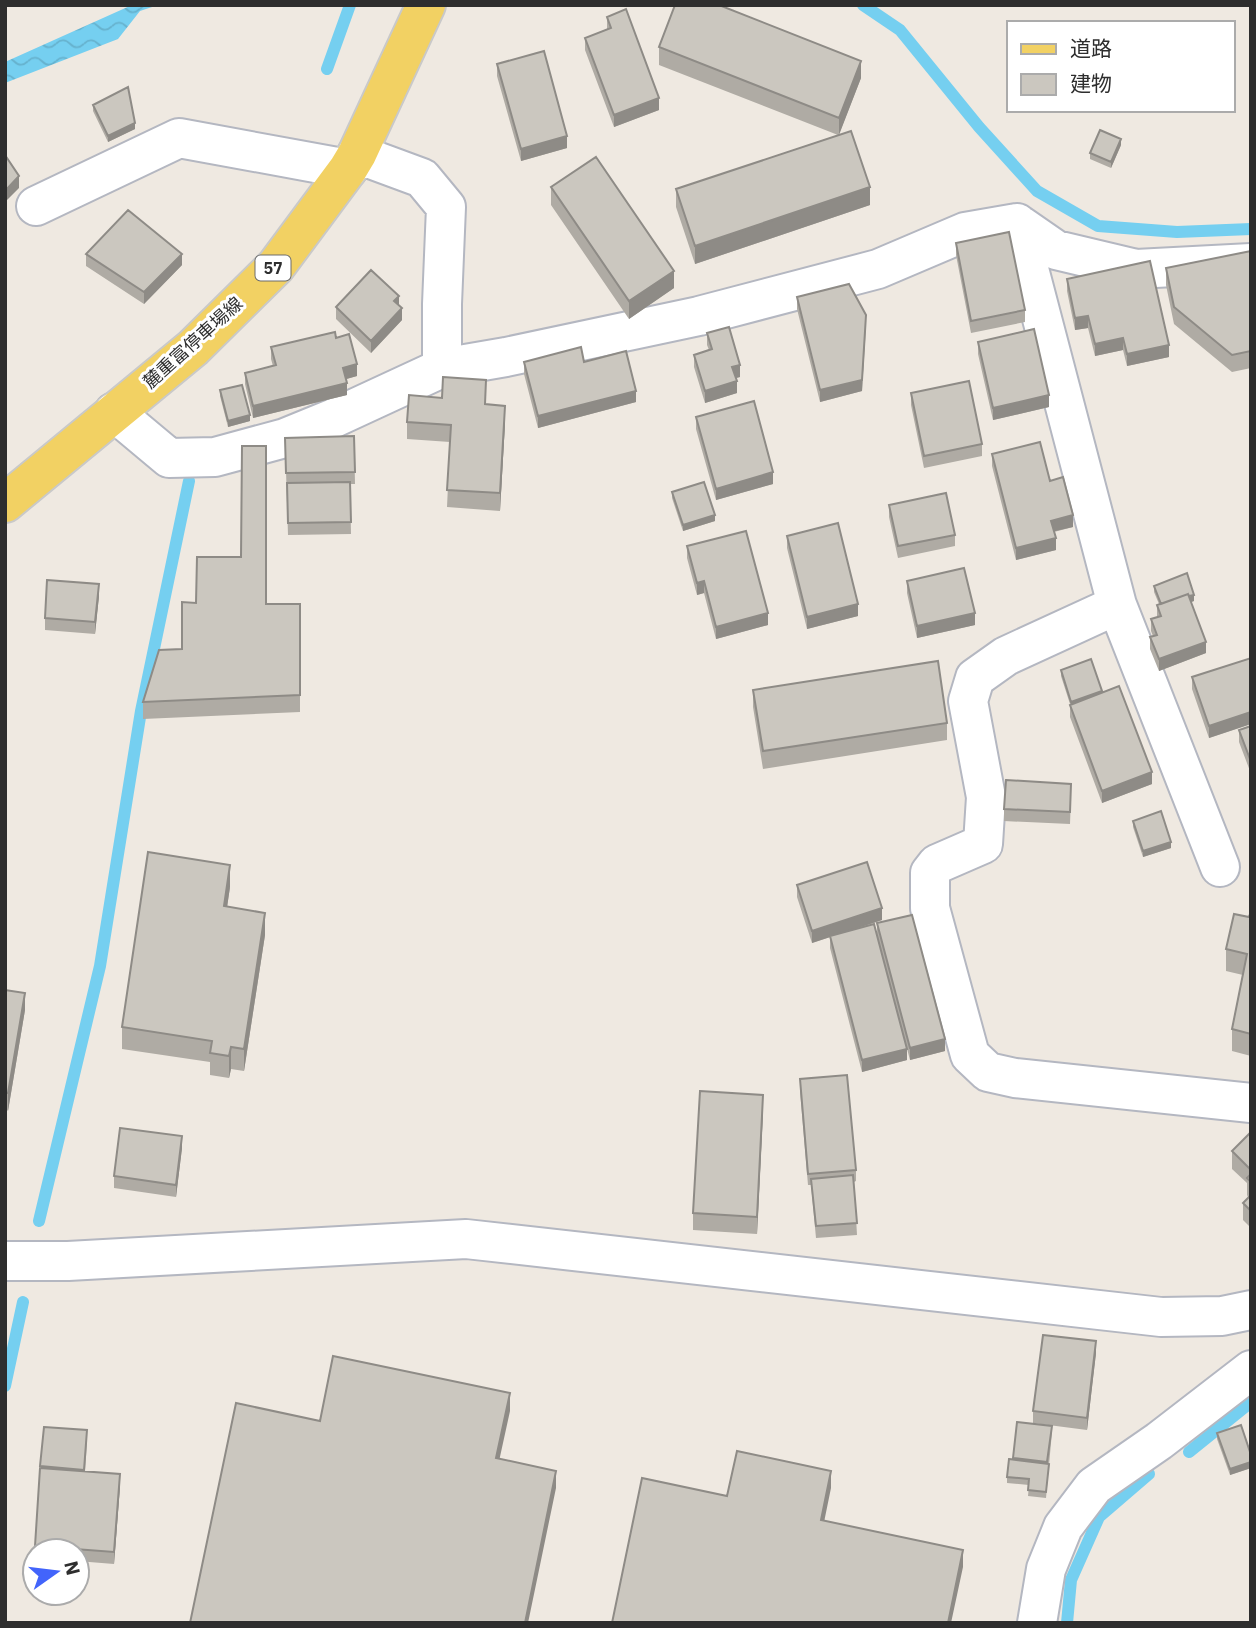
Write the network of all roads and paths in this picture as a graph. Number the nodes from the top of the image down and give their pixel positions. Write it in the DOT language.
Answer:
graph roads {
  1 [pos="426,5"];
  2 [pos="352,162"];
  3 [pos="36,206"];
  4 [pos="1017,223"];
  5 [pos="1251,263"];
  6 [pos="442,368"];
  7 [pos="114,412"];
  8 [pos="5,503"];
  9 [pos="1116,606"];
  10 [pos="1220,867"];
  11 [pos="1251,1103"];
  12 [pos="5,1261"];
  13 [pos="1251,1310"];
  14 [pos="1251,1370"];
  15 [pos="1037,1623"];
  1 -- 2 [label="main road, 麓重富停車場線 / 57"];
  2 -- 3 [label="street"];
  2 -- 6 [label="street"];
  2 -- 7 [label="main road, 麓重富停車場線 / 57"];
  4 -- 5 [label="street"];
  4 -- 6 [label="street"];
  4 -- 9 [label="street"];
  6 -- 7 [label="street"];
  7 -- 8 [label="main road, 麓重富停車場線 / 57"];
  9 -- 10 [label="street"];
  9 -- 11 [label="street"];
  12 -- 13 [label="street"];
  14 -- 15 [label="street"];
}
